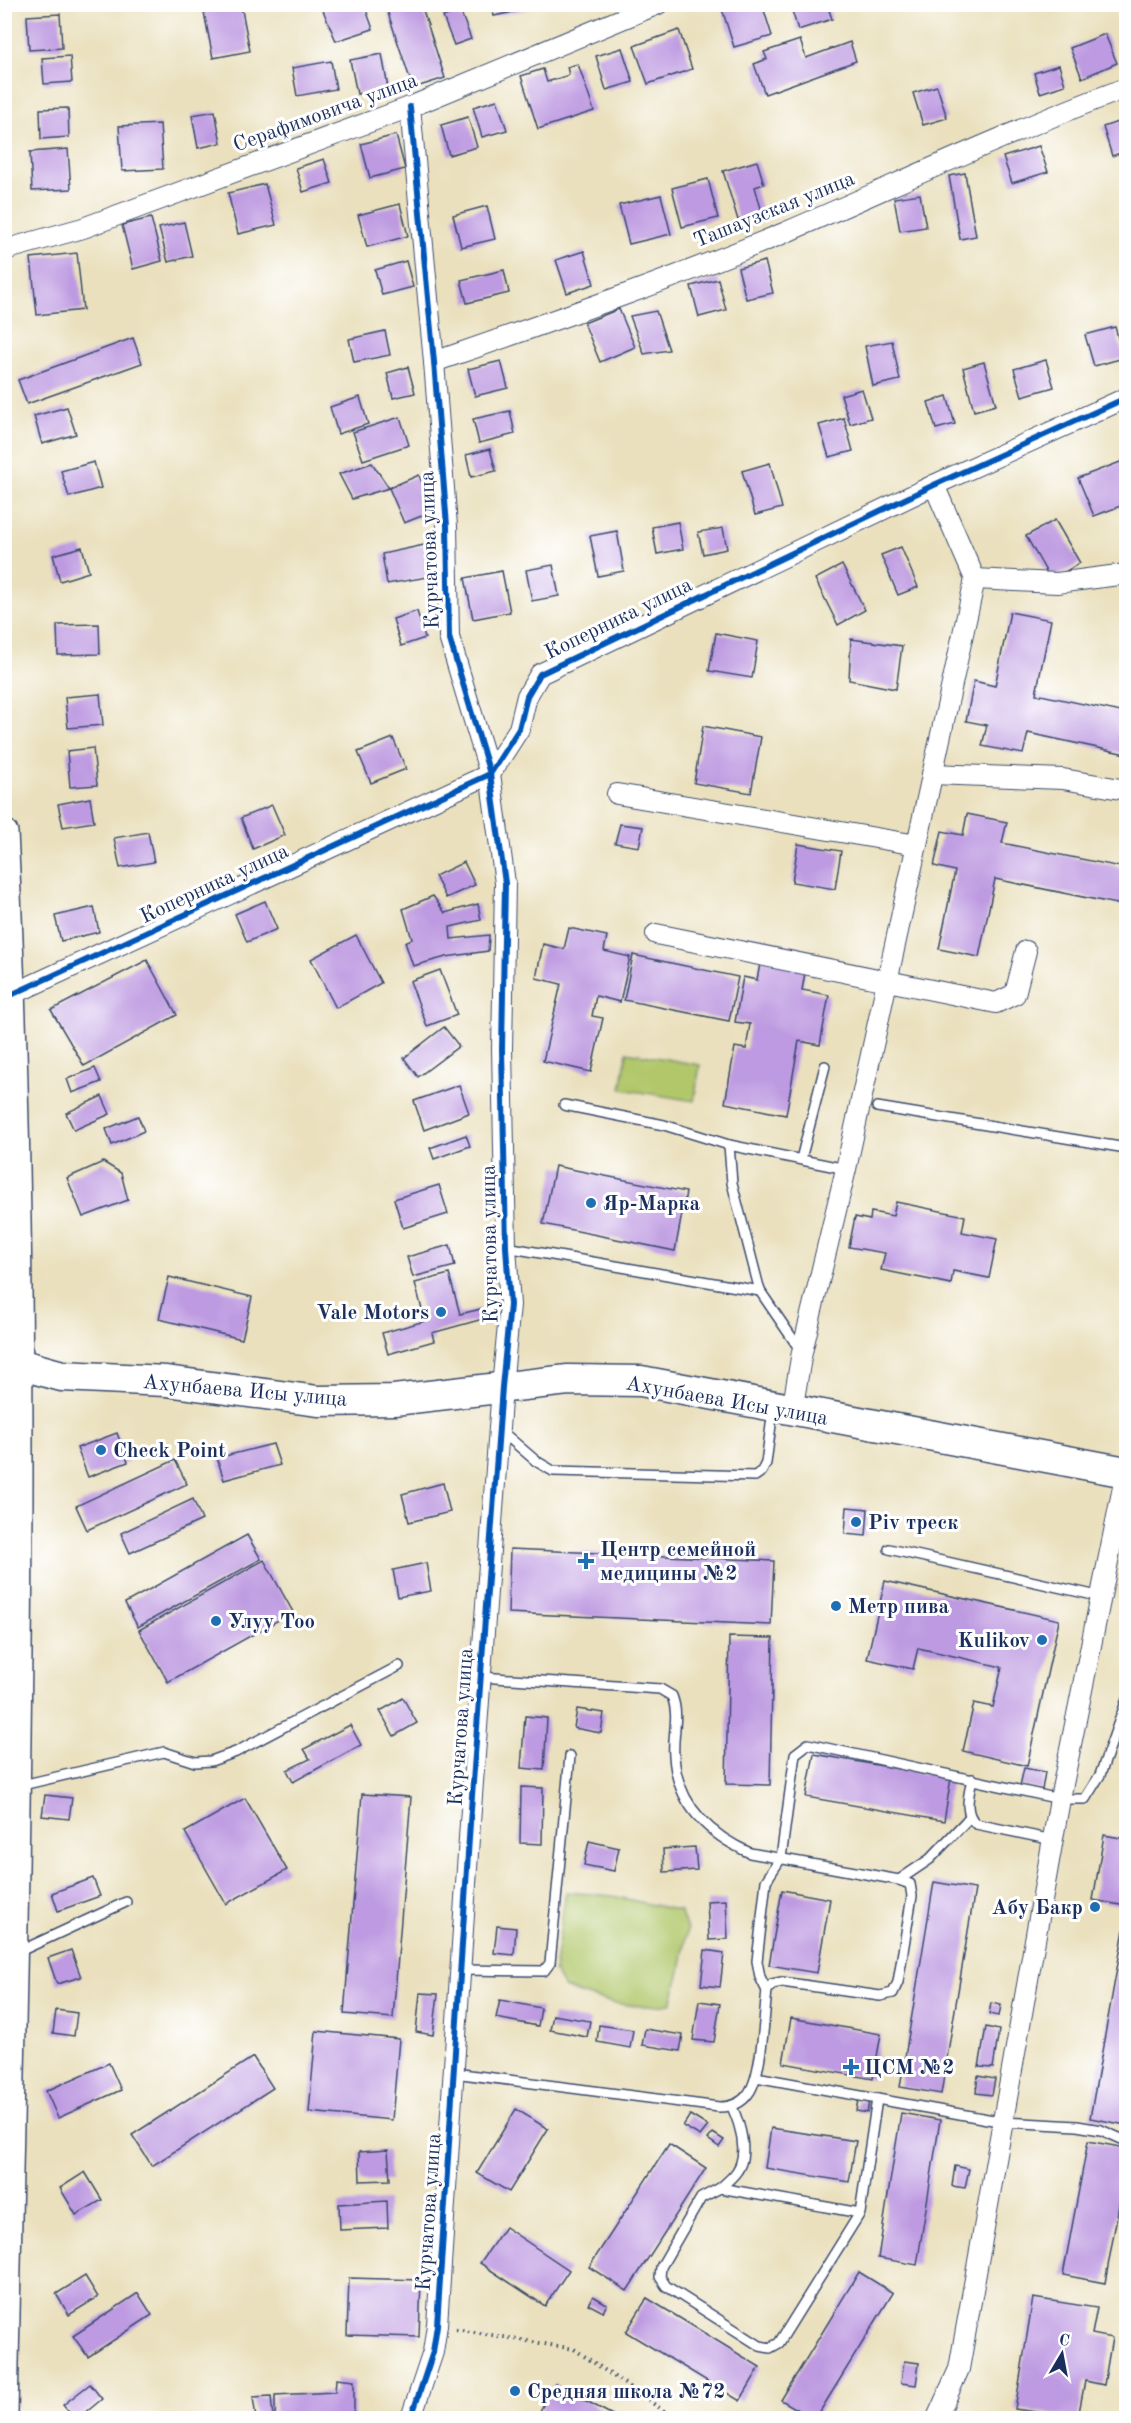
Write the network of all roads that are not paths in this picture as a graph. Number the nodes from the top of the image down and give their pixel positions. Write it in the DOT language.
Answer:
graph roads {
  1 [pos="658,4"];
  2 [pos="1126,88"];
  3 [pos="410,107"];
  4 [pos="4,250"];
  5 [pos="434,362"];
  6 [pos="1126,398"];
  7 [pos="934,485"];
  8 [pos="1126,574"];
  9 [pos="975,579"];
  10 [pos="490,774"];
  11 [pos="932,774"];
  12 [pos="1126,790"];
  13 [pos="617,794"];
  14 [pos="4,833"];
  15 [pos="917,845"];
  16 [pos="656,934"];
  17 [pos="1026,951"];
  18 [pos="887,980"];
  19 [pos="13,994"];
  20 [pos="825,1066"];
  21 [pos="564,1105"];
  22 [pos="877,1107"];
  23 [pos="729,1145"];
  24 [pos="1126,1148"];
  25 [pos="801,1160"];
  26 [pos="846,1169"];
  27 [pos="507,1247"];
  28 [pos="760,1291"];
  29 [pos="802,1352"];
  30 [pos="12,1362"];
  31 [pos="502,1387"];
  32 [pos="783,1409"];
  33 [pos="499,1429"];
  34 [pos="1126,1472"];
  35 [pos="889,1549"];
  36 [pos="1102,1597"];
  37 [pos="399,1666"];
  38 [pos="481,1677"];
  39 [pos="1126,1702"];
  40 [pos="570,1756"];
  41 [pos="972,1779"];
  42 [pos="15,1787"];
  43 [pos="1060,1799"];
  44 [pos="969,1818"];
  45 [pos="1053,1840"];
  46 [pos="781,1858"];
  47 [pos="899,1880"];
  48 [pos="126,1902"];
  49 [pos="13,1954"];
  50 [pos="460,1970"];
  51 [pos="767,1991"];
  52 [pos="454,2073"];
  53 [pos="756,2077"];
  54 [pos="877,2099"];
  55 [pos="732,2107"];
  56 [pos="1004,2122"];
  57 [pos="1126,2140"];
  58 [pos="720,2188"];
  59 [pos="860,2213"];
  60 [pos="4,2415"];
  61 [pos="411,2418"];
  62 [pos="937,2418"];
  1 -- 3 [label="street, Серафимовича улица"];
  2 -- 5 [label="street, Ташаузская улица"];
  3 -- 4 [label="street, Серафимовича улица"];
  3 -- 5 [label="street, Курчатова улица"];
  5 -- 10 [label="street, Курчатова улица"];
  6 -- 7 [label="street, Коперника улица"];
  7 -- 9 [label="street"];
  7 -- 10 [label="street, Коперника улица"];
  8 -- 9 [label="street"];
  9 -- 11 [label="street"];
  10 -- 19 [label="street, Коперника улица"];
  10 -- 27 [label="street, Курчатова улица"];
  11 -- 12 [label="street"];
  11 -- 15 [label="street"];
  13 -- 15 [label="street"];
  14 -- 19 [label="main road"];
  15 -- 18 [label="street"];
  16 -- 18 [label="street"];
  17 -- 18 [label="street"];
  18 -- 26 [label="street"];
  19 -- 30 [label="main road"];
  20 -- 25 [label="lane"];
  21 -- 23 [label="lane"];
  22 -- 24 [label="lane"];
  23 -- 25 [label="lane"];
  23 -- 28 [label="lane"];
  25 -- 26 [label="lane"];
  26 -- 29 [label="street"];
  27 -- 28 [label="lane"];
  27 -- 31 [label="street, Курчатова улица"];
  28 -- 29 [label="lane"];
  29 -- 32 [label="street"];
  30 -- 31 [label="main road, Ахунбаева Исы улица"];
  30 -- 42 [label="main road"];
  31 -- 32 [label="main road, Ахунбаева Исы улица"];
  31 -- 33 [label="street, Курчатова улица"];
  32 -- 33 [label="lane"];
  32 -- 34 [label="main road, Ахунбаева Исы улица"];
  33 -- 38 [label="street, Курчатова улица"];
  34 -- 36 [label="street"];
  35 -- 36 [label="lane"];
  36 -- 43 [label="street"];
  37 -- 42 [label="lane"];
  38 -- 46 [label="lane"];
  38 -- 50 [label="street, Курчатова улица"];
  39 -- 43 [label="lane"];
  40 -- 50 [label="lane"];
  41 -- 43 [label="lane"];
  41 -- 44 [label="lane"];
  41 -- 46 [label="lane"];
  42 -- 49 [label="main road"];
  43 -- 45 [label="street"];
  44 -- 45 [label="lane"];
  44 -- 47 [label="lane"];
  45 -- 56 [label="street"];
  46 -- 47 [label="lane"];
  46 -- 51 [label="lane"];
  47 -- 51 [label="lane"];
  48 -- 49 [label="lane"];
  49 -- 60 [label="main road"];
  50 -- 52 [label="street, Курчатова улица"];
  51 -- 53 [label="lane"];
  52 -- 55 [label="lane"];
  52 -- 61 [label="street, Курчатова улица"];
  53 -- 54 [label="lane"];
  53 -- 55 [label="lane"];
  54 -- 56 [label="lane"];
  54 -- 59 [label="lane"];
  55 -- 58 [label="lane"];
  56 -- 57 [label="lane"];
  56 -- 62 [label="street"];
  58 -- 59 [label="lane"];
  58 -- 59 [label="lane"];
}
